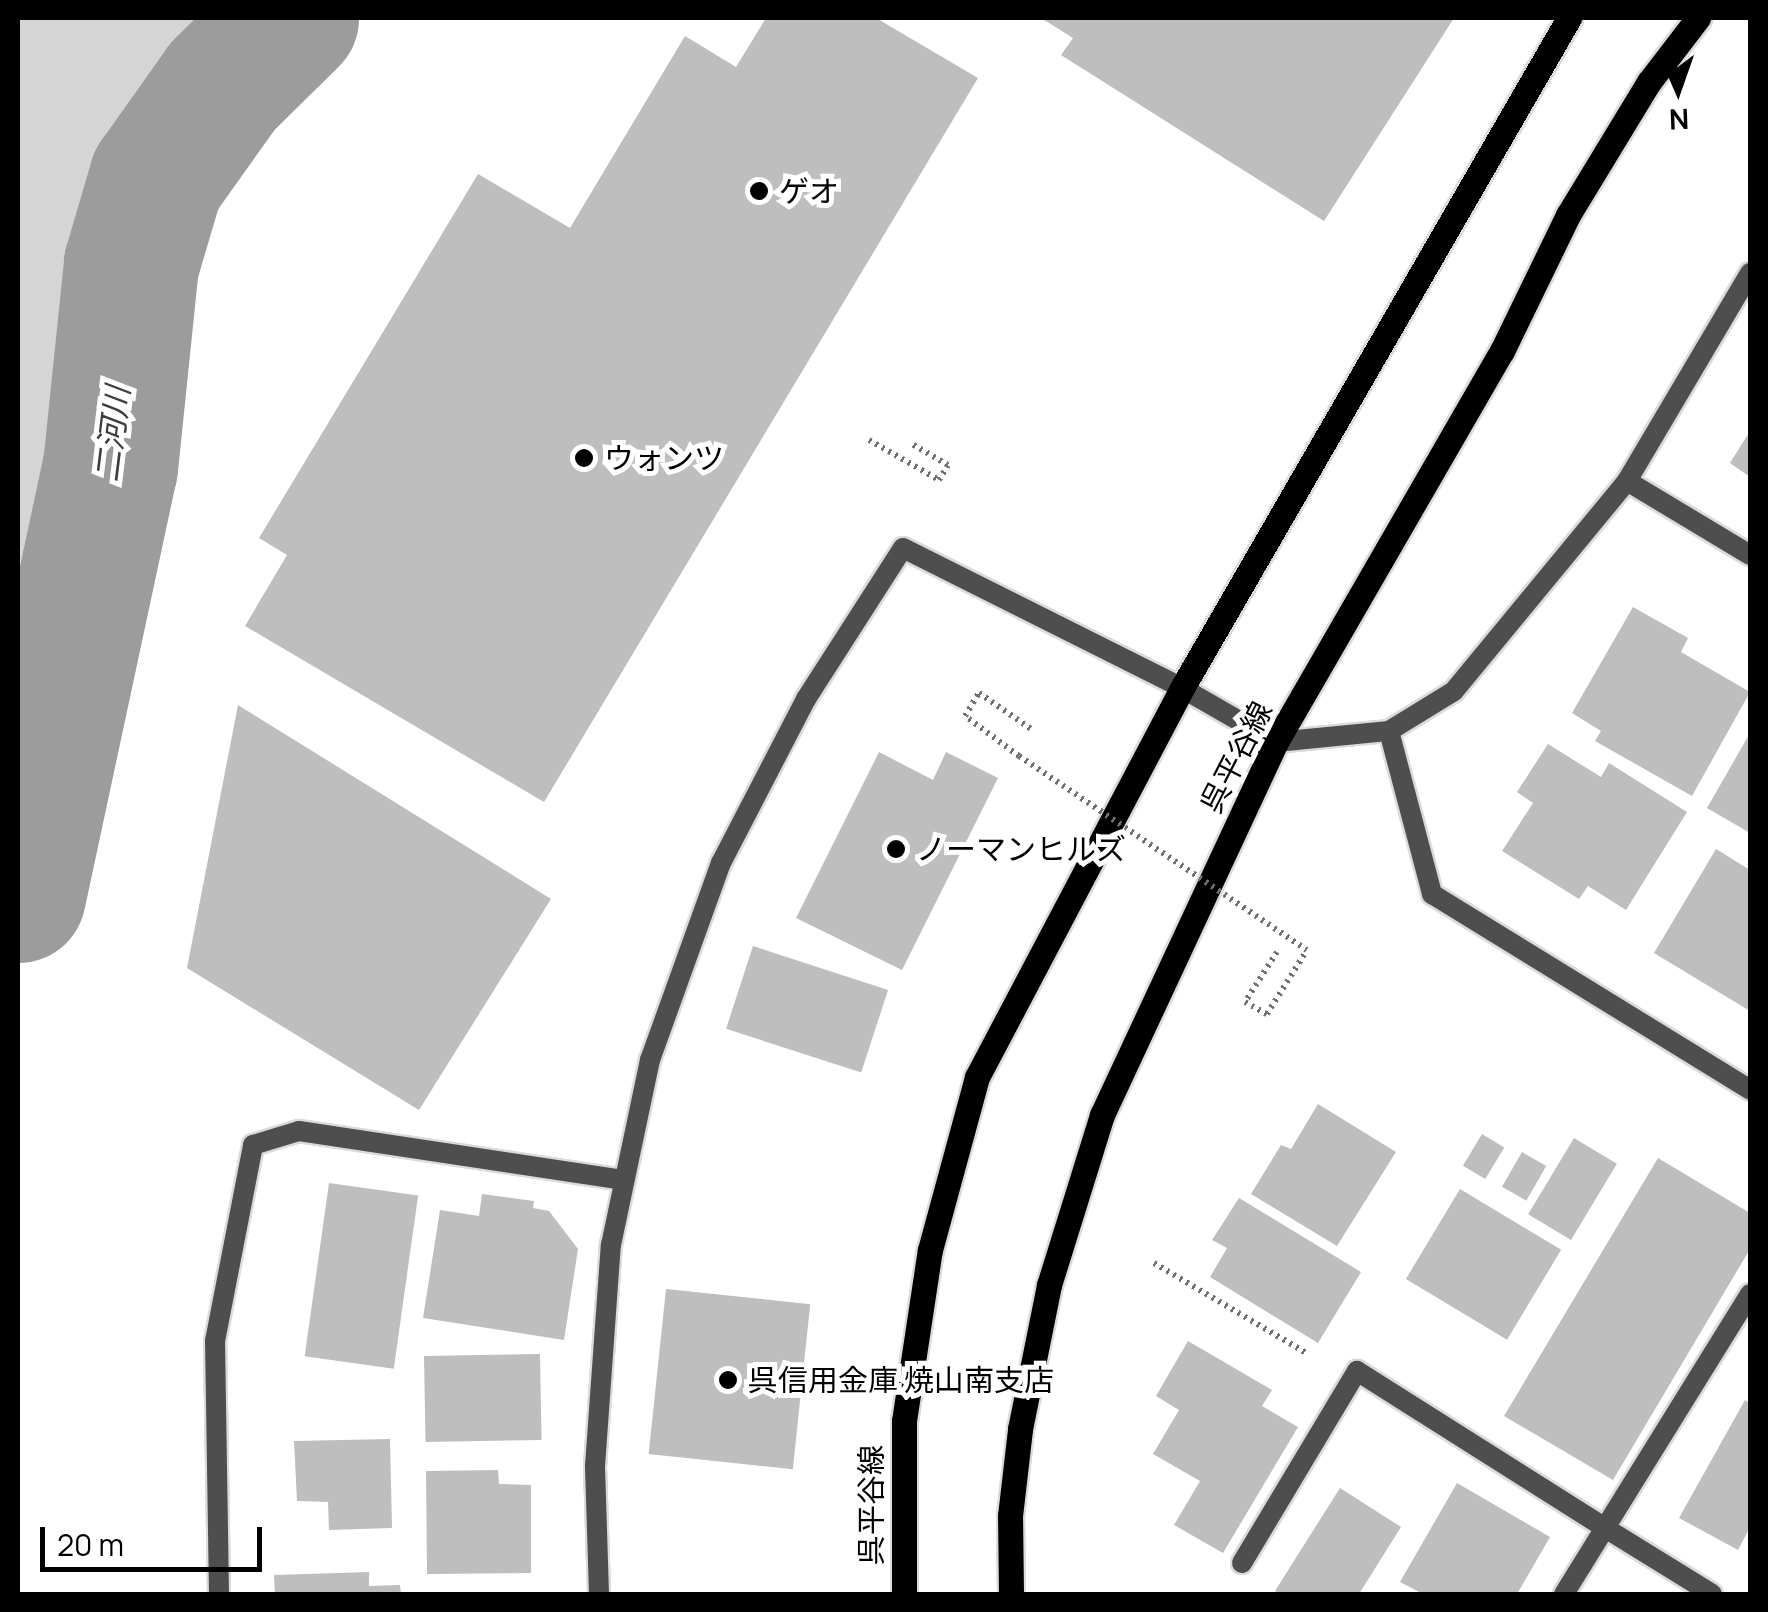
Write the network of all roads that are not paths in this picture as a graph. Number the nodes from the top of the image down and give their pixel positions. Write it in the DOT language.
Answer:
graph roads {
  1 [pos="1568,18"];
  2 [pos="1698,18"];
  3 [pos="1750,272"];
  4 [pos="1627,481"];
  5 [pos="1750,556"];
  6 [pos="1182,688"];
  7 [pos="1389,731"];
  8 [pos="1276,742"];
  9 [pos="1750,1090"];
  10 [pos="624,1180"];
  11 [pos="1750,1294"];
  12 [pos="1602,1526"];
  13 [pos="1242,1562"];
  14 [pos="219,1594"];
  15 [pos="598,1594"];
  16 [pos="904,1594"];
  17 [pos="1011,1594"];
  18 [pos="1564,1594"];
  19 [pos="1712,1594"];
  1 -- 6 [label="main road, 呉平谷線"];
  2 -- 8 [label="main road, 呉平谷線"];
  3 -- 4 [label="street"];
  4 -- 5 [label="street"];
  4 -- 7 [label="street"];
  6 -- 8 [label="street"];
  6 -- 10 [label="street"];
  6 -- 16 [label="main road, 呉平谷線"];
  7 -- 8 [label="street"];
  7 -- 9 [label="street"];
  8 -- 17 [label="main road, 呉平谷線"];
  10 -- 14 [label="street"];
  10 -- 15 [label="street"];
  11 -- 12 [label="street"];
  12 -- 13 [label="street"];
  12 -- 18 [label="street"];
  12 -- 19 [label="street"];
}
